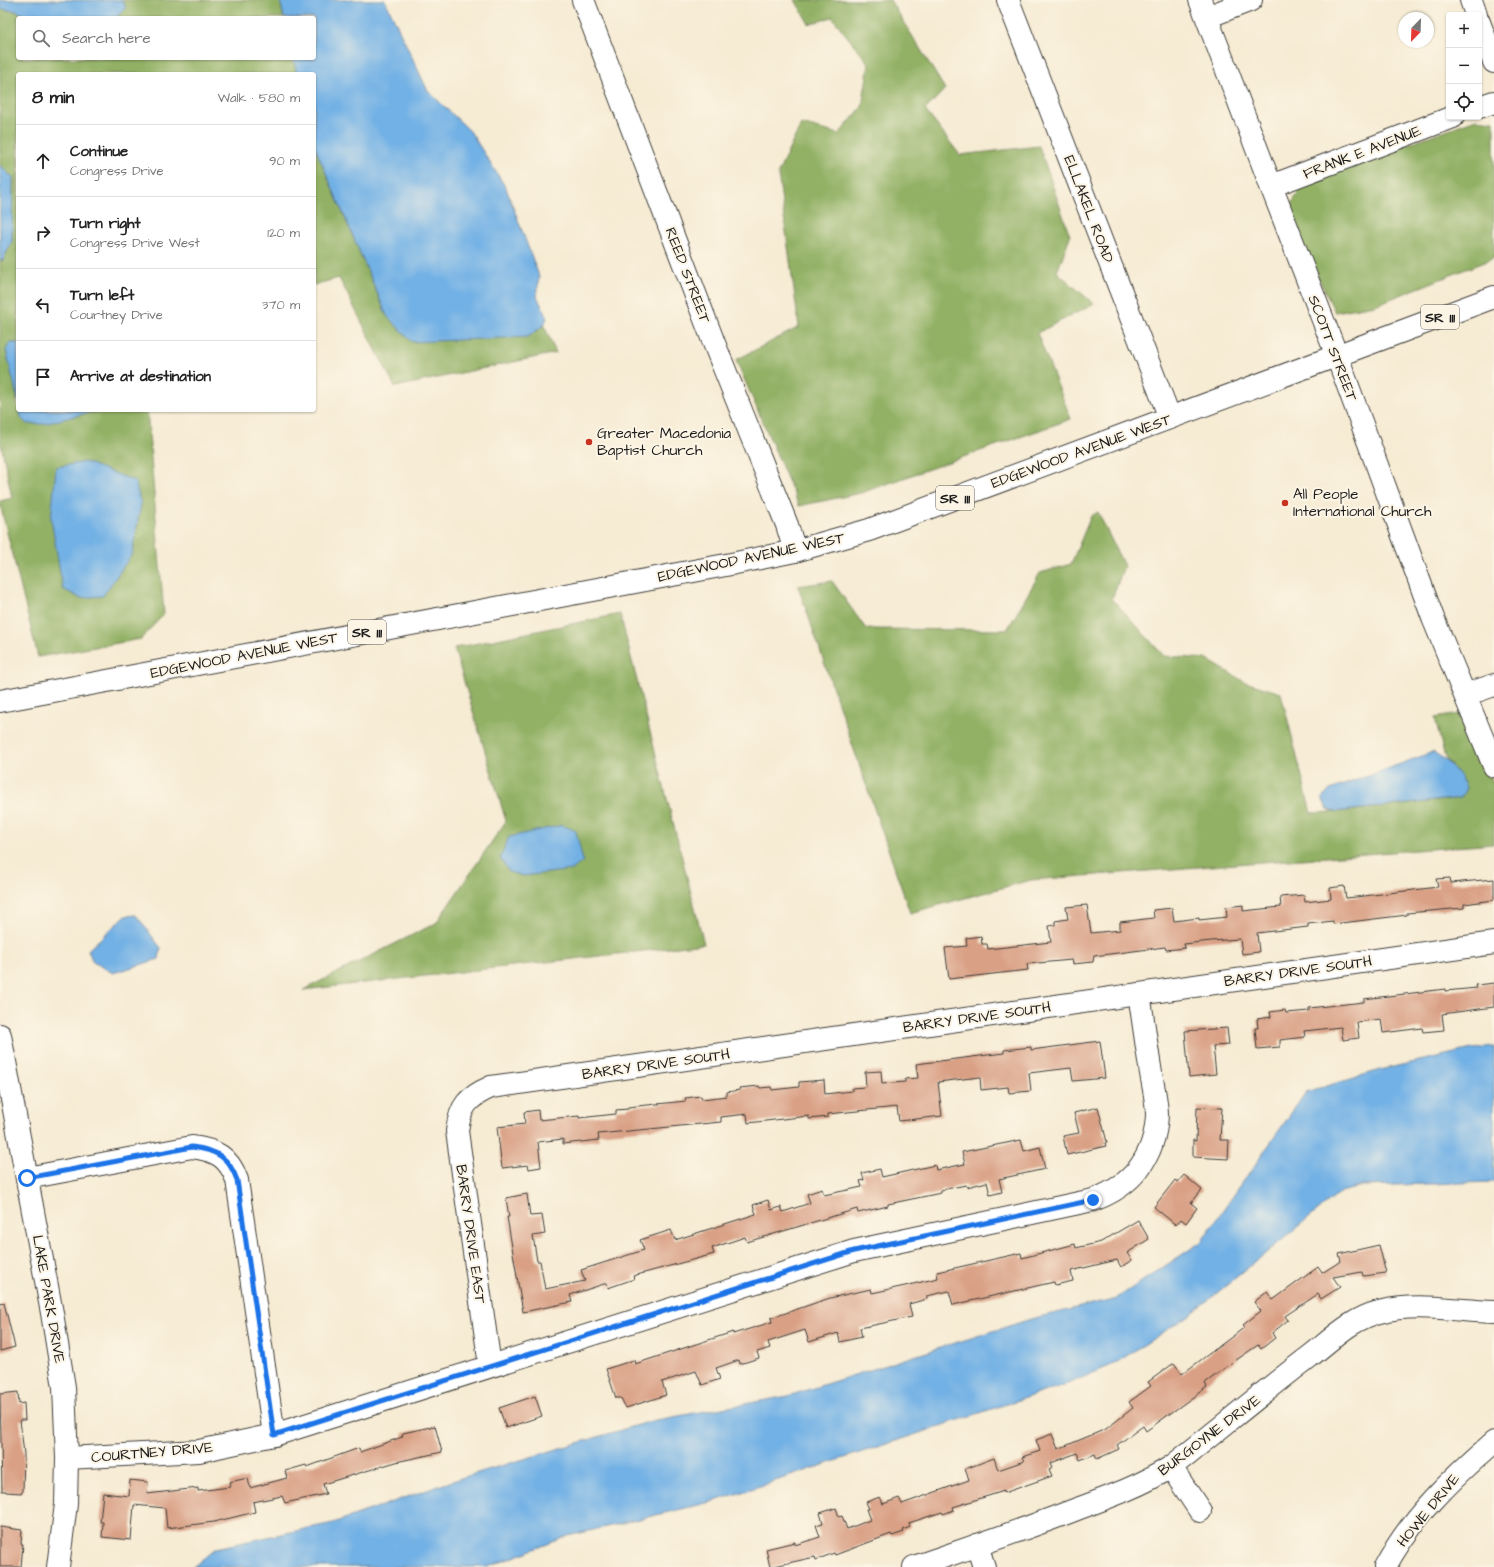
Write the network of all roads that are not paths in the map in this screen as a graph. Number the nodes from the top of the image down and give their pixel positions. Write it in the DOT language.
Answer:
graph roads {
  1 [pos="583,0"];
  2 [pos="1008,0"];
  3 [pos="1251,0"];
  4 [pos="1471,0"];
  5 [pos="1204,8"];
  6 [pos="1475,12"];
  7 [pos="1482,30"];
  8 [pos="1494,62"];
  9 [pos="1494,102"];
  10 [pos="1482,106"];
  11 [pos="1446,120"];
  12 [pos="1270,186"];
  13 [pos="1494,297"];
  14 [pos="1337,356"];
  15 [pos="1170,418"];
  16 [pos="795,551"];
  17 [pos="1494,684"];
  18 [pos="1465,695"];
  19 [pos="0,701"];
  20 [pos="1494,766"];
  21 [pos="1494,944"];
  22 [pos="1139,994"];
  23 [pos="0,1035"];
  24 [pos="465,1104"];
  25 [pos="27,1178"];
  26 [pos="1494,1312"];
  27 [pos="490,1366"];
  28 [pos="274,1435"];
  29 [pos="1494,1442"];
  30 [pos="67,1458"];
  31 [pos="1172,1467"];
  32 [pos="1200,1511"];
  33 [pos="977,1545"];
  34 [pos="58,1567"];
  35 [pos="914,1567"];
  36 [pos="984,1567"];
  37 [pos="1385,1567"];
  1 -- 16 [label="street, REED STREET"];
  2 -- 15 [label="street, ELLAKEL ROAD"];
  3 -- 5 [label="street"];
  4 -- 6 [label="street"];
  5 -- 12 [label="street, SCOTT STREET"];
  7 -- 8 [label="street"];
  9 -- 10 [label="street"];
  11 -- 12 [label="street, FRANK E AVENUE"];
  12 -- 14 [label="street, SCOTT STREET"];
  13 -- 14 [label="street, EDGEWOOD AVENUE WEST / SR 111"];
  14 -- 15 [label="street, EDGEWOOD AVENUE WEST / SR 111"];
  14 -- 18 [label="street, SCOTT STREET"];
  15 -- 16 [label="street, EDGEWOOD AVENUE WEST / SR 111"];
  16 -- 19 [label="street, EDGEWOOD AVENUE WEST / SR 111"];
  17 -- 18 [label="street"];
  18 -- 20 [label="street, SCOTT STREET"];
  21 -- 22 [label="street, BARRY DRIVE SOUTH"];
  22 -- 24 [label="street, BARRY DRIVE SOUTH"];
  22 -- 27 [label="street, COURTNEY DRIVE"];
  23 -- 25 [label="street, LAKE PARK DRIVE"];
  24 -- 27 [label="street, BARRY DRIVE EAST"];
  25 -- 28 [label="street"];
  25 -- 30 [label="street, LAKE PARK DRIVE"];
  26 -- 31 [label="street, BURGOYNE DRIVE"];
  27 -- 28 [label="street, COURTNEY DRIVE"];
  28 -- 30 [label="street, COURTNEY DRIVE"];
  29 -- 37 [label="street, HOWE DRIVE"];
  30 -- 34 [label="street, LAKE PARK DRIVE"];
  31 -- 32 [label="street"];
  31 -- 33 [label="street, BURGOYNE DRIVE"];
  33 -- 35 [label="street, BURGOYNE DRIVE"];
  33 -- 36 [label="street"];
}
